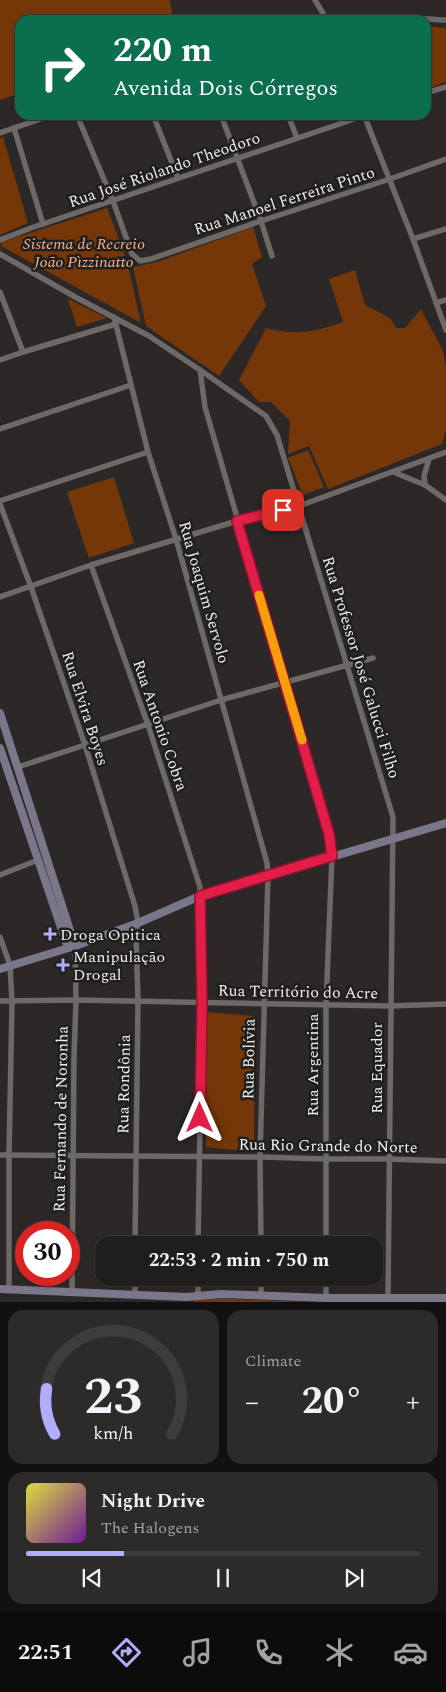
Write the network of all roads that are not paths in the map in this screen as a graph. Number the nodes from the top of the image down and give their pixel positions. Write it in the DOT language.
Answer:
graph roads {
  1 [pos="316,0"];
  2 [pos="324,15"];
  3 [pos="431,20"];
  4 [pos="446,20"];
  5 [pos="446,87"];
  6 [pos="431,92"];
  7 [pos="37,120"];
  8 [pos="79,120"];
  9 [pos="155,120"];
  10 [pos="223,120"];
  11 [pos="290,120"];
  12 [pos="350,120"];
  13 [pos="367,120"];
  14 [pos="14,128"];
  15 [pos="0,133"];
  16 [pos="296,138"];
  17 [pos="237,158"];
  18 [pos="446,159"];
  19 [pos="178,178"];
  20 [pos="390,179"];
  21 [pos="113,201"];
  22 [pos="261,221"];
  23 [pos="43,224"];
  24 [pos="446,229"];
  25 [pos="0,240"];
  26 [pos="413,240"];
  27 [pos="0,254"];
  28 [pos="272,256"];
  29 [pos="0,292"];
  30 [pos="446,300"];
  31 [pos="436,303"];
  32 [pos="114,316"];
  33 [pos="116,324"];
  34 [pos="446,330"];
  35 [pos="23,352"];
  36 [pos="0,360"];
  37 [pos="200,370"];
  38 [pos="131,385"];
  39 [pos="0,429"];
  40 [pos="148,452"];
  41 [pos="446,452"];
  42 [pos="429,459"];
  43 [pos="393,472"];
  44 [pos="425,485"];
  45 [pos="446,500"];
  46 [pos="0,503"];
  47 [pos="299,506"];
  48 [pos="237,521"];
  49 [pos="176,539"];
  50 [pos="91,565"];
  51 [pos="31,587"];
  52 [pos="0,597"];
  53 [pos="373,658"];
  54 [pos="347,666"];
  55 [pos="285,684"];
  56 [pos="222,700"];
  57 [pos="0,713"];
  58 [pos="148,725"];
  59 [pos="85,746"];
  60 [pos="12,747"];
  61 [pos="0,748"];
  62 [pos="2,761"];
  63 [pos="18,767"];
  64 [pos="446,823"];
  65 [pos="394,838"];
  66 [pos="332,856"];
  67 [pos="38,860"];
  68 [pos="268,875"];
  69 [pos="0,876"];
  70 [pos="200,896"];
  71 [pos="138,923"];
  72 [pos="0,938"];
  73 [pos="71,947"];
  74 [pos="10,965"];
  75 [pos="0,968"];
  76 [pos="76,1000"];
  77 [pos="138,1001"];
  78 [pos="0,1002"];
  79 [pos="12,1002"];
  80 [pos="202,1004"];
  81 [pos="446,1004"];
  82 [pos="263,1005"];
  83 [pos="326,1005"];
  84 [pos="390,1006"];
  85 [pos="0,1155"];
  86 [pos="73,1155"];
  87 [pos="9,1156"];
  88 [pos="136,1156"];
  89 [pos="200,1157"];
  90 [pos="260,1157"];
  91 [pos="326,1159"];
  92 [pos="389,1159"];
  93 [pos="446,1161"];
  94 [pos="135,1236"];
  95 [pos="198,1236"];
  96 [pos="261,1236"];
  97 [pos="326,1236"];
  98 [pos="135,1286"];
  99 [pos="198,1286"];
  100 [pos="261,1286"];
  101 [pos="326,1286"];
  102 [pos="0,1289"];
  103 [pos="9,1289"];
  104 [pos="72,1292"];
  105 [pos="135,1294"];
  106 [pos="198,1295"];
  107 [pos="261,1295"];
  108 [pos="388,1298"];
  109 [pos="446,1298"];
  110 [pos="183,1299"];
  111 [pos="326,1300"];
  1 -- 2 [label="street"];
  3 -- 4 [label="street"];
  5 -- 6 [label="street"];
  7 -- 14 [label="street"];
  8 -- 21 [label="street"];
  9 -- 19 [label="street"];
  10 -- 17 [label="street"];
  11 -- 16 [label="street"];
  12 -- 16 [label="street, Rua José Riolando Theodoro"];
  13 -- 20 [label="street"];
  14 -- 15 [label="street"];
  14 -- 23 [label="street"];
  16 -- 17 [label="street, Rua José Riolando Theodoro"];
  17 -- 19 [label="street, Rua José Riolando Theodoro"];
  17 -- 22 [label="street"];
  18 -- 20 [label="street, Rua Manoel Ferreira Pinto"];
  19 -- 21 [label="street, Rua José Riolando Theodoro"];
  20 -- 22 [label="street, Rua Manoel Ferreira Pinto"];
  20 -- 26 [label="street"];
  21 -- 22 [label="street, Rua Manoel Ferreira Pinto"];
  21 -- 23 [label="street, Rua José Riolando Theodoro"];
  22 -- 28 [label="street"];
  23 -- 25 [label="street, Rua José Riolando Theodoro"];
  24 -- 26 [label="street"];
  26 -- 31 [label="street"];
  27 -- 32 [label="street, Rua Professor José Galucci Filho"];
  29 -- 35 [label="street"];
  30 -- 31 [label="street"];
  31 -- 34 [label="street"];
  32 -- 33 [label="street, Rua Joaquim Servolo"];
  32 -- 37 [label="street, Rua Professor José Galucci Filho"];
  33 -- 35 [label="street"];
  33 -- 38 [label="street, Rua Joaquim Servolo"];
  35 -- 36 [label="street"];
  37 -- 47 [label="street, Rua Professor José Galucci Filho"];
  37 -- 48 [label="street, Rua Argentina"];
  38 -- 39 [label="street"];
  38 -- 40 [label="street, Rua Joaquim Servolo"];
  40 -- 46 [label="street"];
  40 -- 49 [label="street, Rua Joaquim Servolo"];
  41 -- 42 [label="street"];
  42 -- 43 [label="street"];
  42 -- 44 [label="street"];
  43 -- 44 [label="street"];
  43 -- 47 [label="street"];
  44 -- 45 [label="street"];
  46 -- 51 [label="street, Rua Elvira Boyes"];
  47 -- 48 [label="street"];
  47 -- 54 [label="street, Rua Professor José Galucci Filho"];
  48 -- 49 [label="street"];
  48 -- 55 [label="street, Rua Argentina"];
  49 -- 50 [label="street"];
  49 -- 56 [label="street, Rua Joaquim Servolo"];
  50 -- 51 [label="street"];
  50 -- 58 [label="street, Rua Antonio Cobra"];
  51 -- 52 [label="street"];
  51 -- 59 [label="street, Rua Elvira Boyes"];
  53 -- 54 [label="street"];
  54 -- 55 [label="street"];
  54 -- 65 [label="street, Rua Professor José Galucci Filho"];
  55 -- 56 [label="street"];
  55 -- 66 [label="street, Rua Argentina"];
  56 -- 58 [label="street"];
  56 -- 68 [label="street, Rua Joaquim Servolo"];
  57 -- 60 [label="main road"];
  58 -- 59 [label="street"];
  58 -- 70 [label="street, Rua Antonio Cobra"];
  59 -- 63 [label="street"];
  59 -- 71 [label="street, Rua Elvira Boyes"];
  60 -- 62 [label="main road"];
  60 -- 63 [label="main road"];
  61 -- 62 [label="main road"];
  62 -- 63 [label="main road"];
  62 -- 67 [label="main road"];
  63 -- 73 [label="main road"];
  64 -- 65 [label="main road"];
  65 -- 66 [label="main road"];
  65 -- 84 [label="street, Rua Equador"];
  66 -- 68 [label="main road"];
  66 -- 83 [label="street, Rua Argentina"];
  67 -- 69 [label="street"];
  67 -- 73 [label="main road"];
  68 -- 70 [label="main road"];
  68 -- 82 [label="street, Rua Bolívia"];
  70 -- 71 [label="main road"];
  70 -- 80 [label="street, Rua Antonio Cobra"];
  71 -- 73 [label="main road"];
  71 -- 77 [label="street, Rua Rondônia"];
  72 -- 74 [label="street"];
  73 -- 74 [label="main road"];
  73 -- 76 [label="street, Rua Fernando de Noronha"];
  74 -- 75 [label="main road"];
  74 -- 79 [label="street"];
  76 -- 77 [label="street, Rua Território do Acre"];
  76 -- 79 [label="street, Rua Território do Acre"];
  76 -- 86 [label="street, Rua Fernando de Noronha"];
  77 -- 80 [label="street, Rua Território do Acre"];
  77 -- 88 [label="street, Rua Rondônia"];
  78 -- 79 [label="street, Rua Território do Acre"];
  79 -- 87 [label="street"];
  80 -- 82 [label="street, Rua Território do Acre"];
  80 -- 89 [label="street, Rua Antonio Cobra"];
  81 -- 84 [label="street, Rua Território do Acre"];
  82 -- 83 [label="street, Rua Território do Acre"];
  82 -- 90 [label="street, Rua Bolívia"];
  83 -- 84 [label="street, Rua Território do Acre"];
  83 -- 91 [label="street, Rua Argentina"];
  84 -- 92 [label="street, Rua Equador"];
  85 -- 87 [label="street, Rua Rio Grande do Norte"];
  86 -- 87 [label="street, Rua Rio Grande do Norte"];
  86 -- 88 [label="street, Rua Rio Grande do Norte"];
  86 -- 104 [label="street, Rua Fernando de Noronha"];
  87 -- 103 [label="street"];
  88 -- 89 [label="street, Rua Rio Grande do Norte"];
  88 -- 94 [label="street, Rua Rondônia"];
  89 -- 90 [label="street, Rua Rio Grande do Norte"];
  89 -- 95 [label="street, Rua Antonio Cobra"];
  90 -- 91 [label="street, Rua Rio Grande do Norte"];
  90 -- 96 [label="street, Rua Bolívia"];
  91 -- 92 [label="street, Rua Rio Grande do Norte"];
  91 -- 97 [label="street, Rua Argentina"];
  92 -- 93 [label="street, Rua Rio Grande do Norte"];
  92 -- 108 [label="street, Rua Equador"];
  98 -- 105 [label="street"];
  99 -- 106 [label="street"];
  100 -- 107 [label="street"];
  101 -- 111 [label="street"];
  102 -- 103 [label="main road"];
  103 -- 104 [label="main road"];
  104 -- 105 [label="main road"];
  105 -- 110 [label="main road"];
  106 -- 107 [label="main road"];
  106 -- 110 [label="main road"];
  107 -- 111 [label="main road"];
  108 -- 109 [label="main road"];
  108 -- 111 [label="main road"];
}
